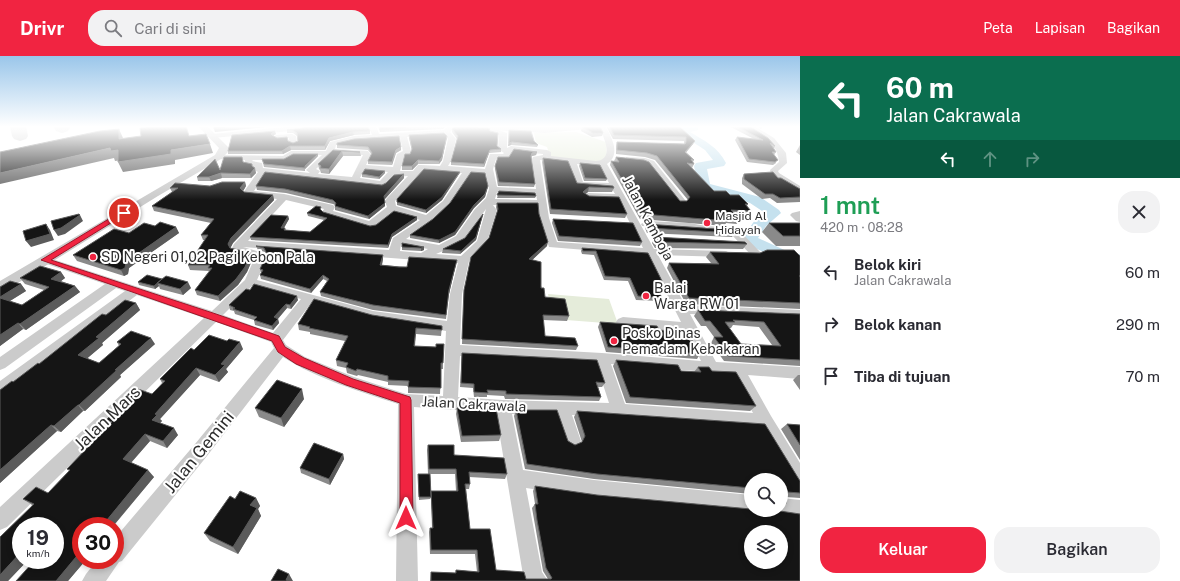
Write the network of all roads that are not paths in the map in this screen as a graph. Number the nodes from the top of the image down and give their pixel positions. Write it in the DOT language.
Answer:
graph roads {
  1 [pos="224,150"];
  2 [pos="370,150"];
  3 [pos="408,150"];
  4 [pos="449,150"];
  5 [pos="505,150"];
  6 [pos="534,150"];
  7 [pos="610,150"];
  8 [pos="613,150"];
  9 [pos="620,150"];
  10 [pos="779,150"];
  11 [pos="330,152"];
  12 [pos="508,152"];
  13 [pos="367,155"];
  14 [pos="218,158"];
  15 [pos="547,158"];
  16 [pos="249,159"];
  17 [pos="572,162"];
  18 [pos="362,167"];
  19 [pos="443,168"];
  20 [pos="468,170"];
  21 [pos="263,171"];
  22 [pos="392,171"];
  23 [pos="489,172"];
  24 [pos="415,174"];
  25 [pos="312,176"];
  26 [pos="352,180"];
  27 [pos="173,183"];
  28 [pos="189,184"];
  29 [pos="615,186"];
  30 [pos="492,189"];
  31 [pos="800,191"];
  32 [pos="540,192"];
  33 [pos="588,196"];
  34 [pos="284,197"];
  35 [pos="621,197"];
  36 [pos="682,202"];
  37 [pos="488,203"];
  38 [pos="541,203"];
  39 [pos="392,208"];
  40 [pos="800,214"];
  41 [pos="428,219"];
  42 [pos="800,219"];
  43 [pos="623,223"];
  44 [pos="636,224"];
  45 [pos="643,237"];
  46 [pos="659,238"];
  47 [pos="397,240"];
  48 [pos="730,242"];
  49 [pos="745,243"];
  50 [pos="239,244"];
  51 [pos="438,248"];
  52 [pos="651,252"];
  53 [pos="394,254"];
  54 [pos="423,256"];
  55 [pos="45,260"];
  56 [pos="464,260"];
  57 [pos="250,282"];
  58 [pos="114,283"];
  59 [pos="0,288"];
  60 [pos="135,290"];
  61 [pos="309,298"];
  62 [pos="681,309"];
  63 [pos="800,314"];
  64 [pos="213,316"];
  65 [pos="623,322"];
  66 [pos="453,327"];
  67 [pos="690,327"];
  68 [pos="279,344"];
  69 [pos="453,350"];
  70 [pos="602,358"];
  71 [pos="0,364"];
  72 [pos="712,367"];
  73 [pos="737,369"];
  74 [pos="800,373"];
  75 [pos="0,389"];
  76 [pos="406,400"];
  77 [pos="450,404"];
  78 [pos="503,407"];
  79 [pos="562,408"];
  80 [pos="620,410"];
  81 [pos="765,421"];
  82 [pos="573,441"];
  83 [pos="516,478"];
  84 [pos="800,479"];
  85 [pos="744,503"];
  86 [pos="788,508"];
  87 [pos="800,509"];
  88 [pos="0,520"];
  89 [pos="124,543"];
  90 [pos="103,569"];
  91 [pos="93,581"];
  92 [pos="407,581"];
  93 [pos="537,581"];
  1 -- 14 [label="street"];
  2 -- 13 [label="street"];
  3 -- 22 [label="street"];
  4 -- 19 [label="street"];
  5 -- 12 [label="street"];
  6 -- 15 [label="street"];
  7 -- 17 [label="street"];
  8 -- 29 [label="street, Jalan Kamboja"];
  9 -- 36 [label="street"];
  10 -- 31 [label="street"];
  11 -- 13 [label="street"];
  11 -- 16 [label="street"];
  11 -- 25 [label="street"];
  12 -- 23 [label="street"];
  13 -- 18 [label="street"];
  14 -- 16 [label="street"];
  14 -- 27 [label="street"];
  15 -- 17 [label="street"];
  15 -- 32 [label="street"];
  16 -- 21 [label="street"];
  17 -- 29 [label="street"];
  18 -- 22 [label="street"];
  18 -- 26 [label="street"];
  19 -- 20 [label="street"];
  19 -- 24 [label="street"];
  20 -- 23 [label="street"];
  20 -- 41 [label="street"];
  21 -- 25 [label="street"];
  21 -- 34 [label="street"];
  22 -- 24 [label="street"];
  22 -- 26 [label="street"];
  23 -- 30 [label="street"];
  24 -- 39 [label="street"];
  25 -- 26 [label="street"];
  27 -- 28 [label="street"];
  27 -- 55 [label="street"];
  29 -- 35 [label="street, Jalan Kamboja"];
  30 -- 32 [label="street"];
  30 -- 37 [label="street"];
  32 -- 38 [label="street"];
  33 -- 35 [label="street"];
  34 -- 39 [label="street"];
  34 -- 50 [label="street"];
  35 -- 44 [label="street, Jalan Kamboja"];
  37 -- 38 [label="street"];
  37 -- 51 [label="street"];
  37 -- 56 [label="street"];
  38 -- 52 [label="street"];
  39 -- 41 [label="street"];
  40 -- 42 [label="street"];
  41 -- 47 [label="street"];
  43 -- 44 [label="street"];
  44 -- 45 [label="street, Jalan Kamboja"];
  44 -- 49 [label="street"];
  45 -- 46 [label="street"];
  45 -- 52 [label="street, Jalan Kamboja"];
  47 -- 51 [label="street"];
  47 -- 53 [label="street"];
  48 -- 49 [label="street"];
  49 -- 52 [label="street"];
  50 -- 53 [label="street"];
  50 -- 57 [label="street"];
  51 -- 54 [label="street"];
  52 -- 62 [label="street, Jalan Kamboja"];
  53 -- 54 [label="street"];
  54 -- 56 [label="street"];
  55 -- 58 [label="street, Jalan Cakrawala"];
  55 -- 59 [label="street"];
  56 -- 66 [label="street"];
  57 -- 61 [label="street"];
  57 -- 64 [label="street, Jalan Mars"];
  58 -- 60 [label="street, Jalan Cakrawala"];
  58 -- 71 [label="street"];
  60 -- 64 [label="street, Jalan Cakrawala"];
  60 -- 75 [label="street"];
  61 -- 66 [label="street"];
  61 -- 68 [label="street, Jalan Gemini"];
  62 -- 63 [label="street"];
  62 -- 67 [label="street, Jalan Kamboja"];
  64 -- 68 [label="street, Jalan Cakrawala"];
  64 -- 88 [label="street, Jalan Mars"];
  65 -- 67 [label="street"];
  66 -- 69 [label="street"];
  67 -- 72 [label="street, Jalan Kamboja"];
  68 -- 76 [label="street, Jalan Cakrawala"];
  68 -- 89 [label="street, Jalan Gemini"];
  69 -- 70 [label="street"];
  69 -- 77 [label="street"];
  70 -- 72 [label="street"];
  70 -- 80 [label="street"];
  72 -- 73 [label="street"];
  73 -- 74 [label="street"];
  73 -- 81 [label="street"];
  76 -- 77 [label="street, Jalan Cakrawala"];
  76 -- 92 [label="street"];
  77 -- 78 [label="street, Jalan Cakrawala"];
  78 -- 79 [label="street, Jalan Cakrawala"];
  78 -- 83 [label="street"];
  79 -- 80 [label="street, Jalan Cakrawala"];
  79 -- 82 [label="street"];
  80 -- 81 [label="street, Jalan Cakrawala"];
  81 -- 84 [label="street"];
  83 -- 85 [label="street"];
  83 -- 93 [label="street"];
  86 -- 87 [label="street"];
  90 -- 91 [label="street"];
}
